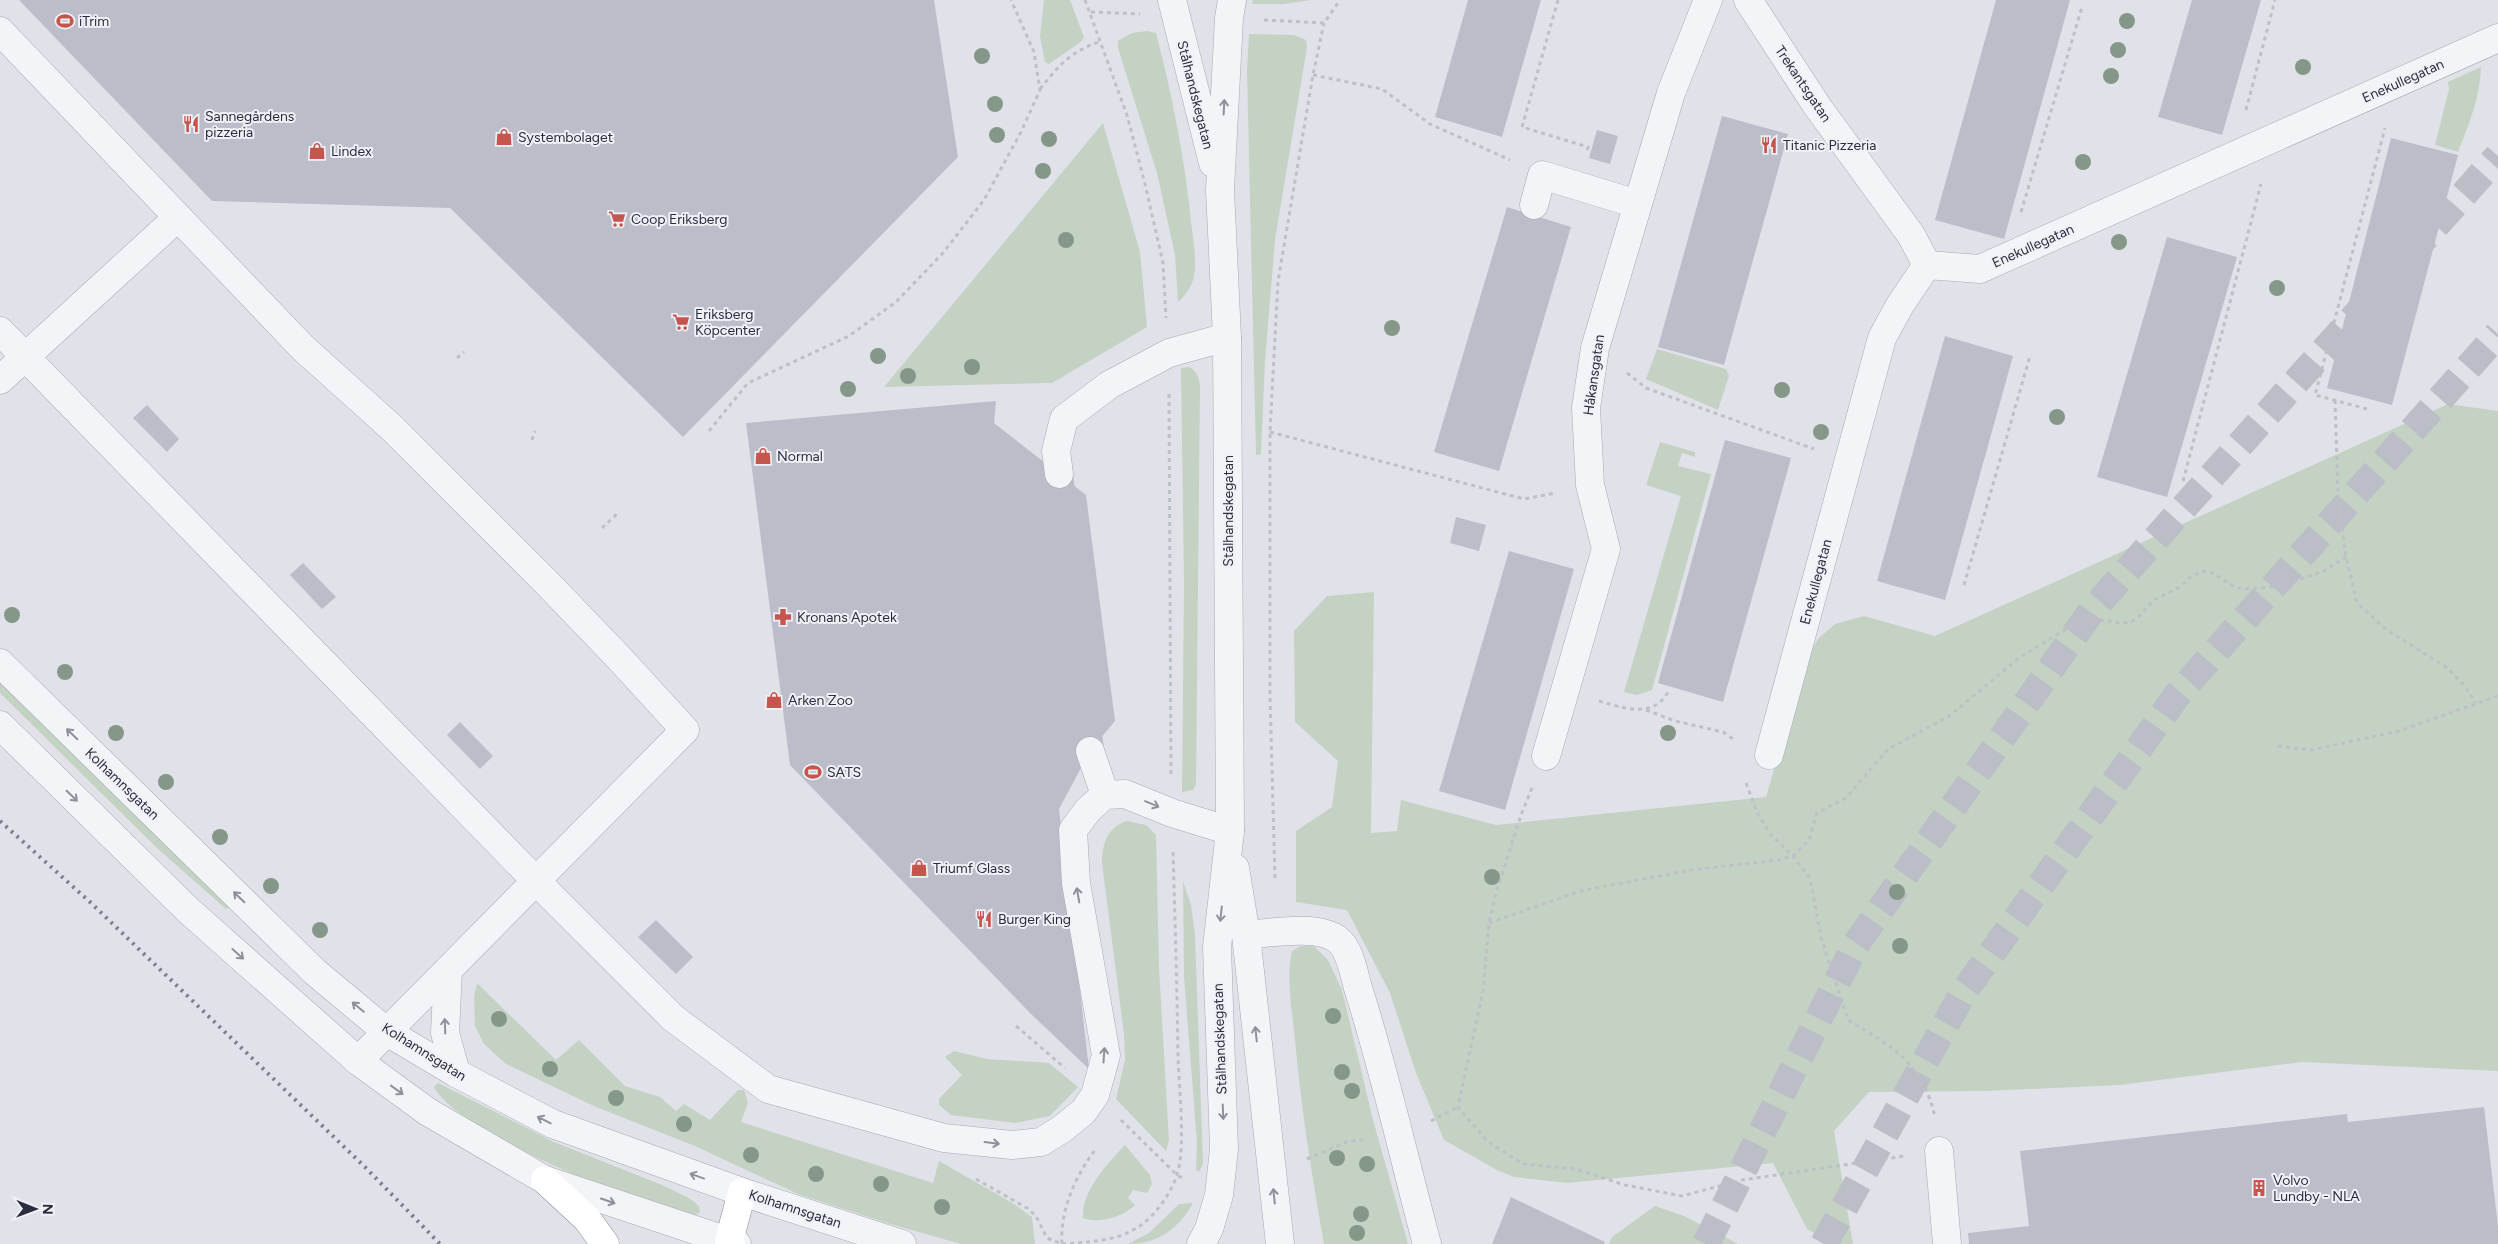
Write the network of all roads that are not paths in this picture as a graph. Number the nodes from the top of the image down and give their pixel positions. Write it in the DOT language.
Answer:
graph roads {
  1 [pos="1172,0"];
  2 [pos="1232,0"];
  3 [pos="1708,0"];
  4 [pos="1748,0"];
  5 [pos="0,31"];
  6 [pos="2498,38"];
  7 [pos="1220,190"];
  8 [pos="1637,204"];
  9 [pos="1534,205"];
  10 [pos="177,218"];
  11 [pos="1927,265"];
  12 [pos="0,331"];
  13 [pos="1227,337"];
  14 [pos="23,356"];
  15 [pos="0,380"];
  16 [pos="1059,474"];
  17 [pos="0,663"];
  18 [pos="0,725"];
  19 [pos="1090,751"];
  20 [pos="1759,753"];
  21 [pos="1546,756"];
  22 [pos="1105,795"];
  23 [pos="1230,831"];
  24 [pos="536,882"];
  25 [pos="1246,935"];
  26 [pos="448,970"];
  27 [pos="387,1032"];
  28 [pos="358,1061"];
  29 [pos="456,1073"];
  30 [pos="1939,1151"];
  31 [pos="546,1180"];
  32 [pos="742,1192"];
  33 [pos="730,1243"];
  34 [pos="605,1244"];
  35 [pos="902,1244"];
  36 [pos="1201,1244"];
  37 [pos="1280,1244"];
  38 [pos="1427,1244"];
  39 [pos="1947,1244"];
  1 -- 7 [label="street, Stålhandskegatan"];
  7 -- 2 [label="street, Stålhandskegatan, one-way"];
  3 -- 8 [label="street, Håkansgatan"];
  4 -- 11 [label="street, Trekantsgatan"];
  5 -- 10 [label="street"];
  6 -- 11 [label="street, Enekullegatan"];
  7 -- 13 [label="street, Stålhandskegatan"];
  8 -- 9 [label="street"];
  8 -- 21 [label="street, Håkansgatan"];
  10 -- 14 [label="street"];
  10 -- 24 [label="street"];
  11 -- 20 [label="street, Enekullegatan"];
  12 -- 14 [label="street"];
  13 -- 16 [label="street"];
  13 -- 23 [label="street, Stålhandskegatan"];
  14 -- 15 [label="street"];
  14 -- 24 [label="street"];
  27 -- 17 [label="street, Kolhamnsgatan, one-way"];
  18 -- 28 [label="street, one-way"];
  19 -- 22 [label="street"];
  22 -- 23 [label="street, one-way"];
  24 -- 22 [label="street, one-way"];
  23 -- 25 [label="street, Stålhandskegatan"];
  23 -- 36 [label="street, Stålhandskegatan, one-way"];
  24 -- 26 [label="street"];
  37 -- 25 [label="street, Stålhandskegatan, one-way"];
  25 -- 38 [label="street"];
  26 -- 27 [label="street"];
  29 -- 26 [label="street, one-way"];
  27 -- 28 [label="street"];
  27 -- 29 [label="street, Kolhamnsgatan"];
  28 -- 31 [label="street, one-way"];
  32 -- 29 [label="street, Kolhamnsgatan, one-way"];
  30 -- 39 [label="street"];
  31 -- 33 [label="street, one-way"];
  31 -- 34 [label="highway"];
  32 -- 33 [label="highway"];
  32 -- 35 [label="street, Kolhamnsgatan"];
}
